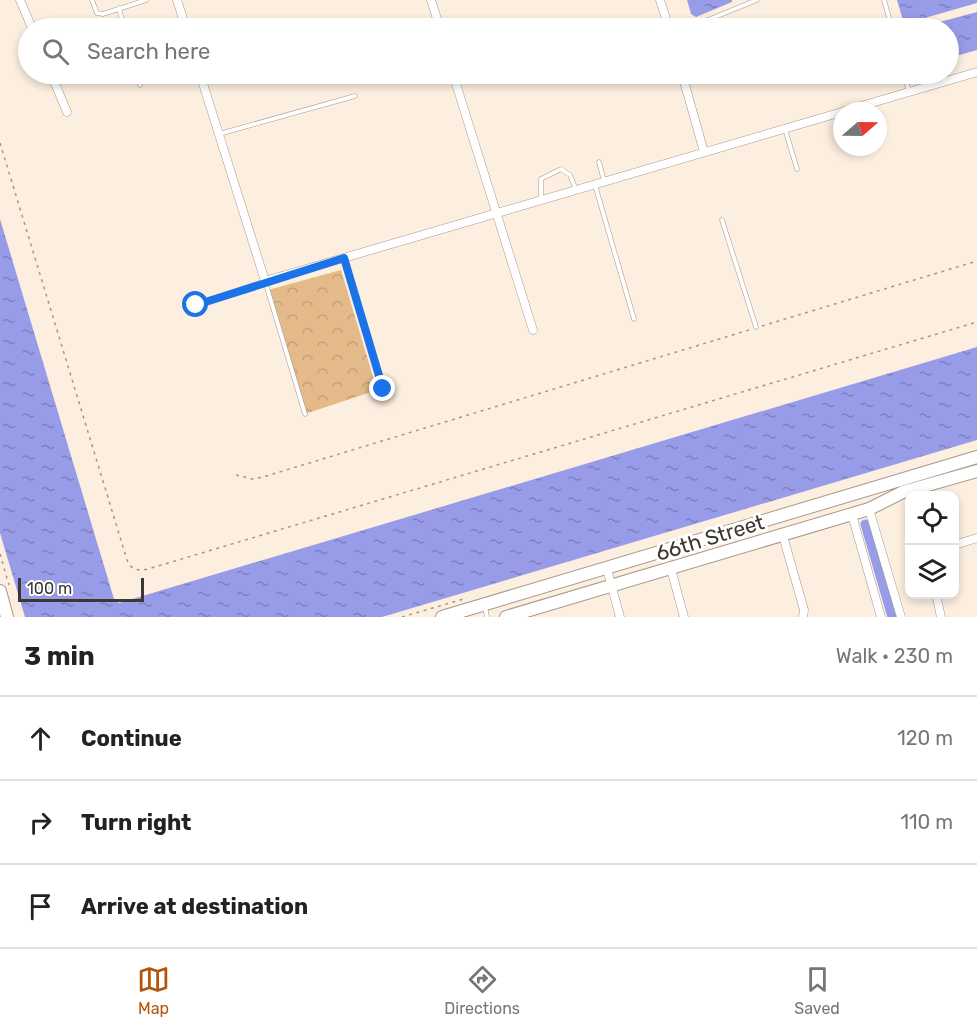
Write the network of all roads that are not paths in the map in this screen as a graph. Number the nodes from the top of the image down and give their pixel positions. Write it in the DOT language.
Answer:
graph roads {
  1 [pos="20,0"];
  2 [pos="92,0"];
  3 [pos="146,0"];
  4 [pos="177,0"];
  5 [pos="431,0"];
  6 [pos="660,0"];
  7 [pos="757,0"];
  8 [pos="884,0"];
  9 [pos="119,8"];
  10 [pos="28,18"];
  11 [pos="122,18"];
  12 [pos="183,18"];
  13 [pos="437,18"];
  14 [pos="666,18"];
  15 [pos="713,18"];
  16 [pos="889,18"];
  17 [pos="977,72"];
  18 [pos="959,77"];
  19 [pos="55,84"];
  20 [pos="203,84"];
  21 [pos="456,84"];
  22 [pos="685,84"];
  23 [pos="907,84"];
  24 [pos="936,84"];
  25 [pos="909,92"];
  26 [pos="355,96"];
  27 [pos="874,102"];
  28 [pos="67,112"];
  29 [pos="833,114"];
  30 [pos="785,128"];
  31 [pos="219,135"];
  32 [pos="704,152"];
  33 [pos="599,162"];
  34 [pos="797,169"];
  35 [pos="604,182"];
  36 [pos="594,184"];
  37 [pos="576,190"];
  38 [pos="542,200"];
  39 [pos="498,213"];
  40 [pos="722,220"];
  41 [pos="344,258"];
  42 [pos="265,281"];
  43 [pos="196,305"];
  44 [pos="634,319"];
  45 [pos="756,327"];
  46 [pos="533,330"];
  47 [pos="383,389"];
  48 [pos="305,414"];
  49 [pos="977,457"];
  50 [pos="977,471"];
  51 [pos="870,509"];
  52 [pos="852,515"];
  53 [pos="783,536"];
  54 [pos="977,538"];
  55 [pos="959,543"];
  56 [pos="671,568"];
  57 [pos="607,569"];
  58 [pos="612,585"];
  59 [pos="0,591"];
  60 [pos="937,599"];
  61 [pos="486,611"];
  62 [pos="7,617"];
  63 [pos="442,617"];
  64 [pos="506,617"];
  65 [pos="620,617"];
  66 [pos="684,617"];
  67 [pos="803,617"];
  68 [pos="881,617"];
  69 [pos="901,617"];
  70 [pos="941,617"];
  1 -- 10 [label="street"];
  2 -- 9 [label="lane"];
  3 -- 9 [label="lane"];
  4 -- 12 [label="street"];
  5 -- 13 [label="street"];
  6 -- 14 [label="street"];
  7 -- 15 [label="lane"];
  8 -- 16 [label="lane"];
  9 -- 11 [label="lane"];
  17 -- 18 [label="street"];
  19 -- 28 [label="street"];
  20 -- 31 [label="street"];
  21 -- 39 [label="street"];
  22 -- 32 [label="street"];
  23 -- 25 [label="lane"];
  24 -- 25 [label="street"];
  25 -- 27 [label="street"];
  26 -- 31 [label="lane"];
  29 -- 30 [label="street"];
  30 -- 32 [label="street"];
  30 -- 34 [label="lane"];
  31 -- 42 [label="street"];
  32 -- 35 [label="street"];
  33 -- 35 [label="lane"];
  35 -- 36 [label="street"];
  36 -- 37 [label="street"];
  36 -- 44 [label="lane"];
  37 -- 38 [label="street"];
  37 -- 38 [label="lane"];
  38 -- 39 [label="street"];
  39 -- 41 [label="street"];
  39 -- 46 [label="street"];
  40 -- 45 [label="lane"];
  41 -- 42 [label="street"];
  41 -- 47 [label="lane"];
  42 -- 43 [label="lane"];
  42 -- 48 [label="lane"];
  49 -- 57 [label="main road, 66th Street"];
  50 -- 51 [label="main road, 66th Street"];
  51 -- 52 [label="main road, 66th Street"];
  51 -- 69 [label="street"];
  52 -- 53 [label="main road, 66th Street"];
  52 -- 68 [label="street"];
  53 -- 56 [label="main road, 66th Street"];
  53 -- 67 [label="street"];
  54 -- 55 [label="street"];
  56 -- 58 [label="main road, 66th Street"];
  56 -- 66 [label="street"];
  57 -- 58 [label="street"];
  57 -- 61 [label="main road, 66th Street"];
  58 -- 64 [label="main road, 66th Street"];
  58 -- 65 [label="street"];
  59 -- 62 [label="main road"];
  60 -- 70 [label="street"];
  61 -- 63 [label="main road, 66th Street"];
}
